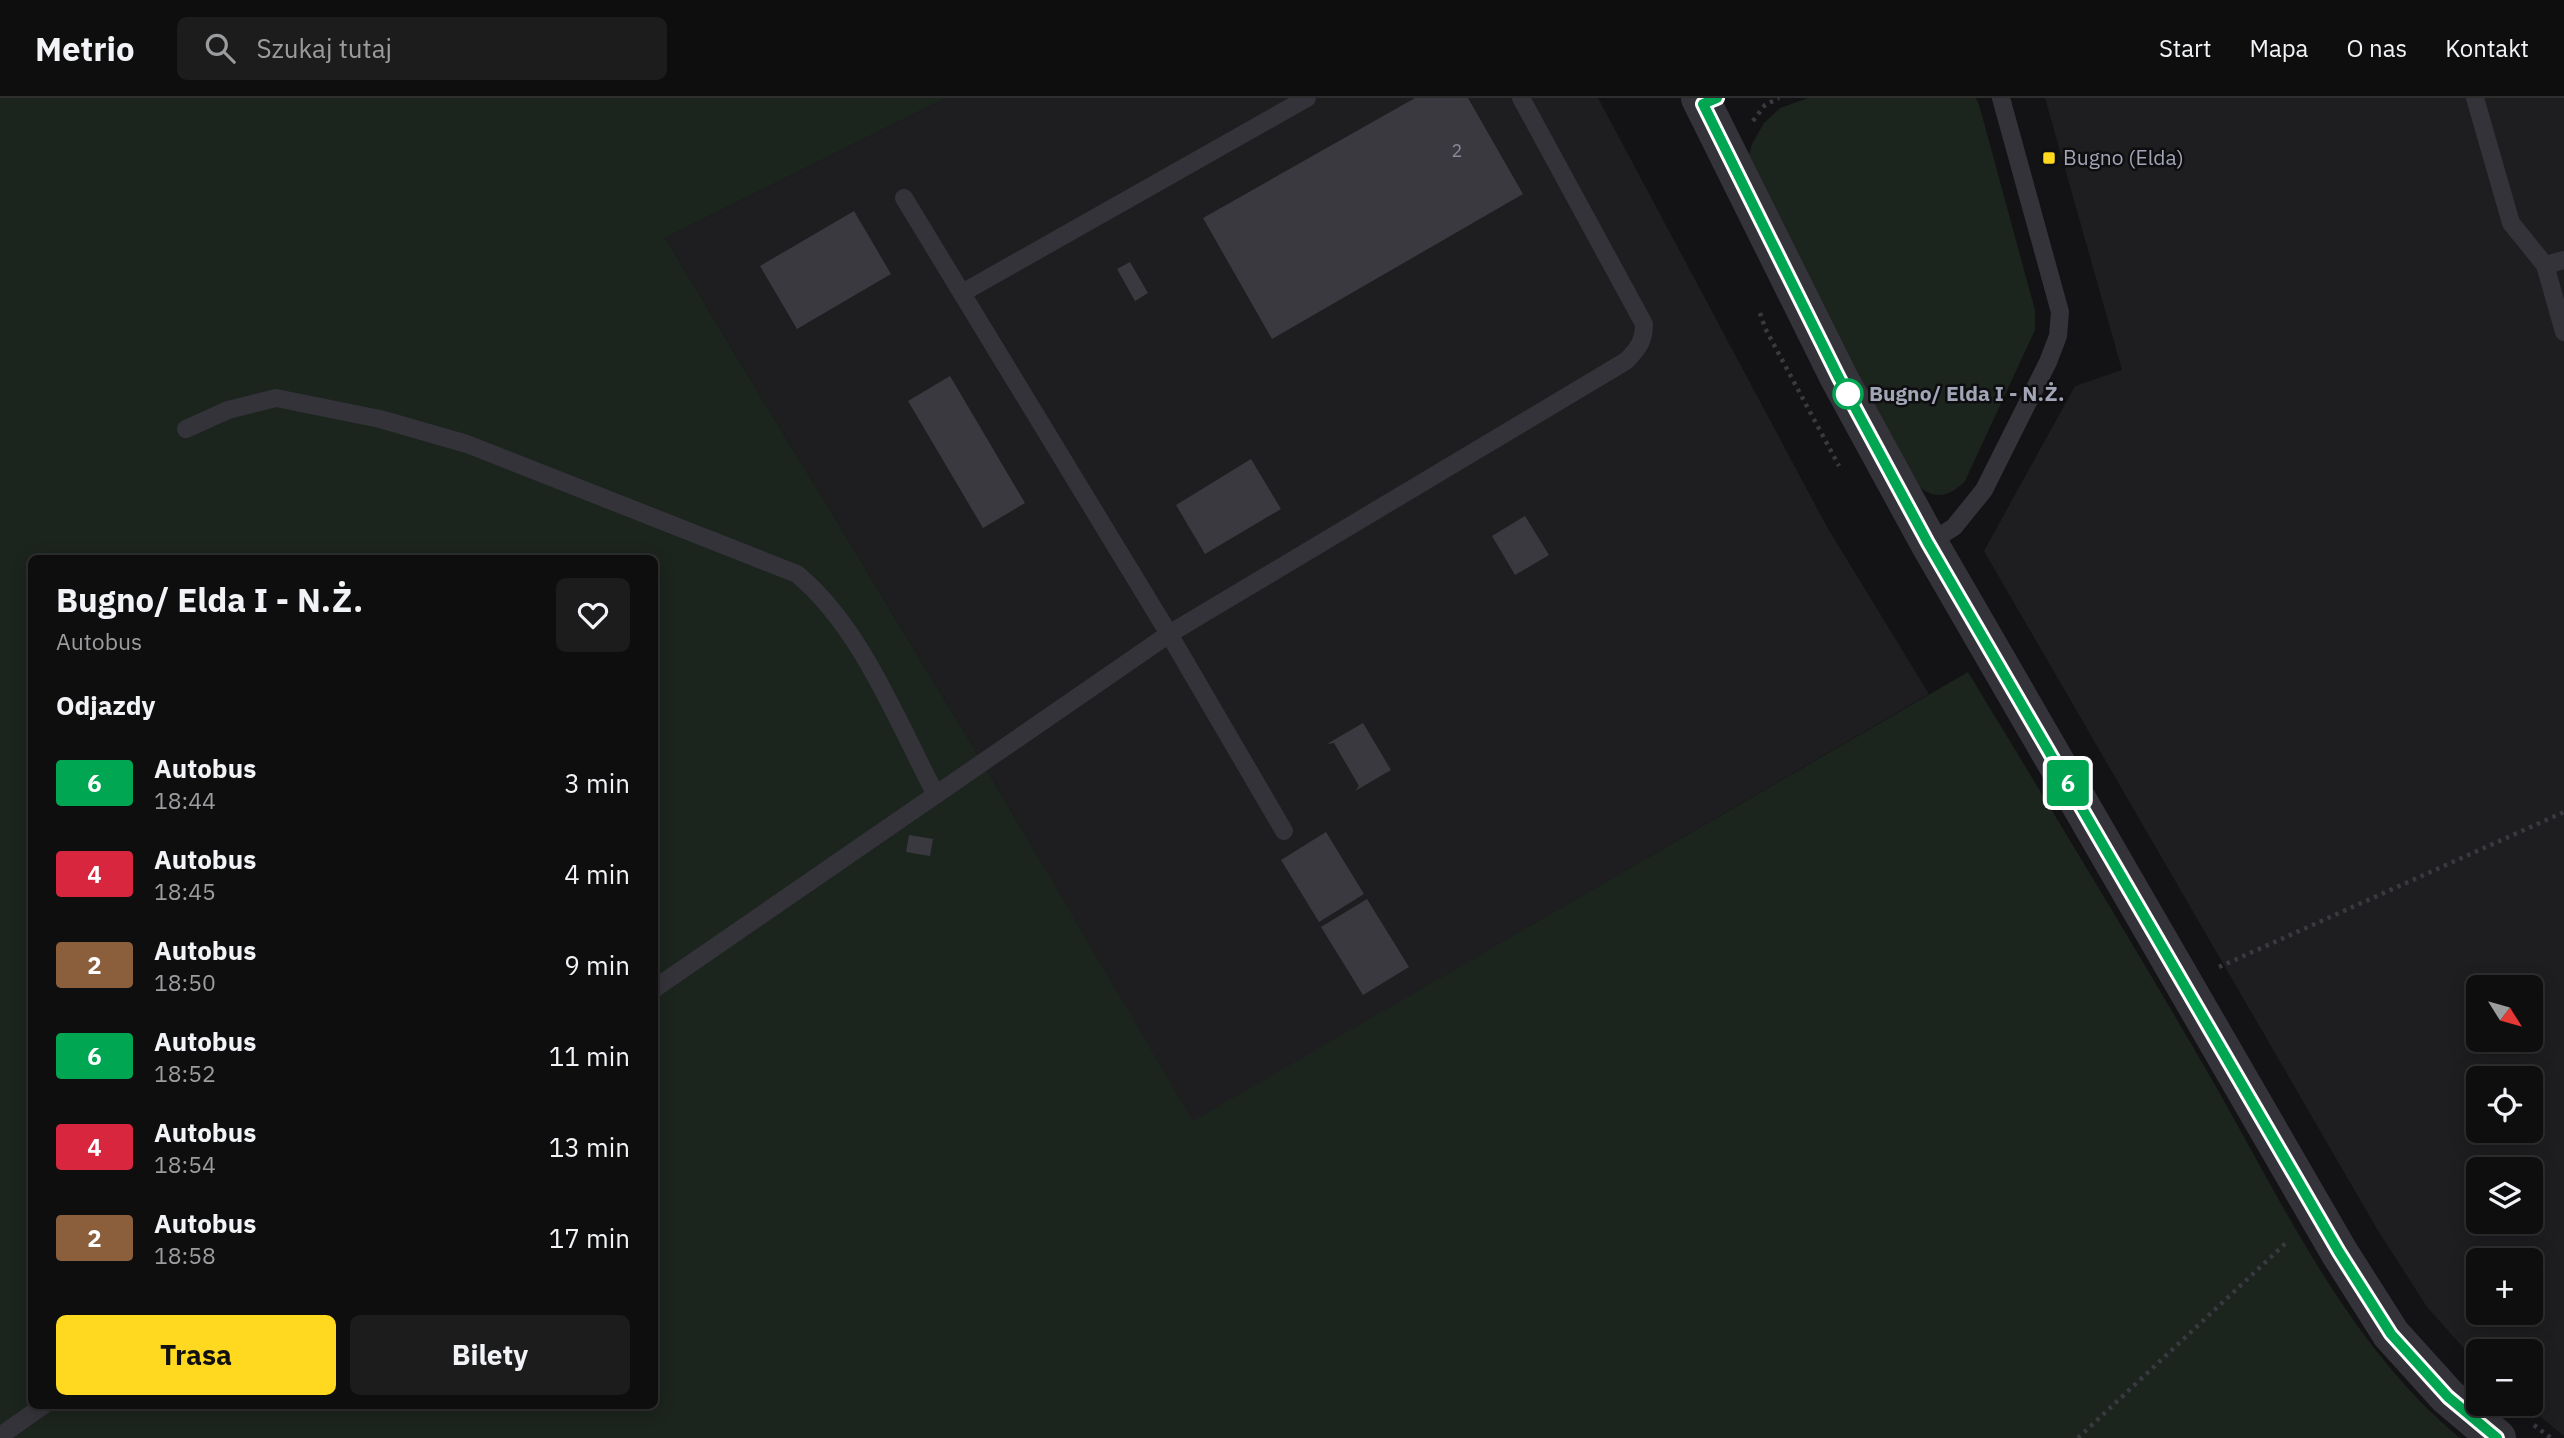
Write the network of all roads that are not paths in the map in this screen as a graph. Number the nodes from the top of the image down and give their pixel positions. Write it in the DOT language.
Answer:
graph roads {
  1 [pos="1307,98"];
  2 [pos="1521,98"];
  3 [pos="2001,98"];
  4 [pos="2475,98"];
  5 [pos="1707,100"];
  6 [pos="904,198"];
  7 [pos="2564,261"];
  8 [pos="2545,265"];
  9 [pos="962,293"];
  10 [pos="2564,332"];
  11 [pos="186,429"];
  12 [pos="1928,543"];
  13 [pos="1169,634"];
  14 [pos="936,795"];
  15 [pos="1284,831"];
  16 [pos="658,986"];
  17 [pos="38,1409"];
  18 [pos="0,1436"];
  19 [pos="2497,1438"];
  1 -- 9 [label="lane"];
  2 -- 13 [label="lane"];
  3 -- 12 [label="lane"];
  4 -- 8 [label="lane"];
  5 -- 12 [label="street"];
  6 -- 9 [label="lane"];
  7 -- 8 [label="lane"];
  8 -- 10 [label="lane"];
  9 -- 13 [label="lane"];
  11 -- 14 [label="lane"];
  12 -- 19 [label="street"];
  13 -- 14 [label="lane"];
  13 -- 15 [label="lane"];
  14 -- 16 [label="lane"];
  17 -- 18 [label="lane"];
}
